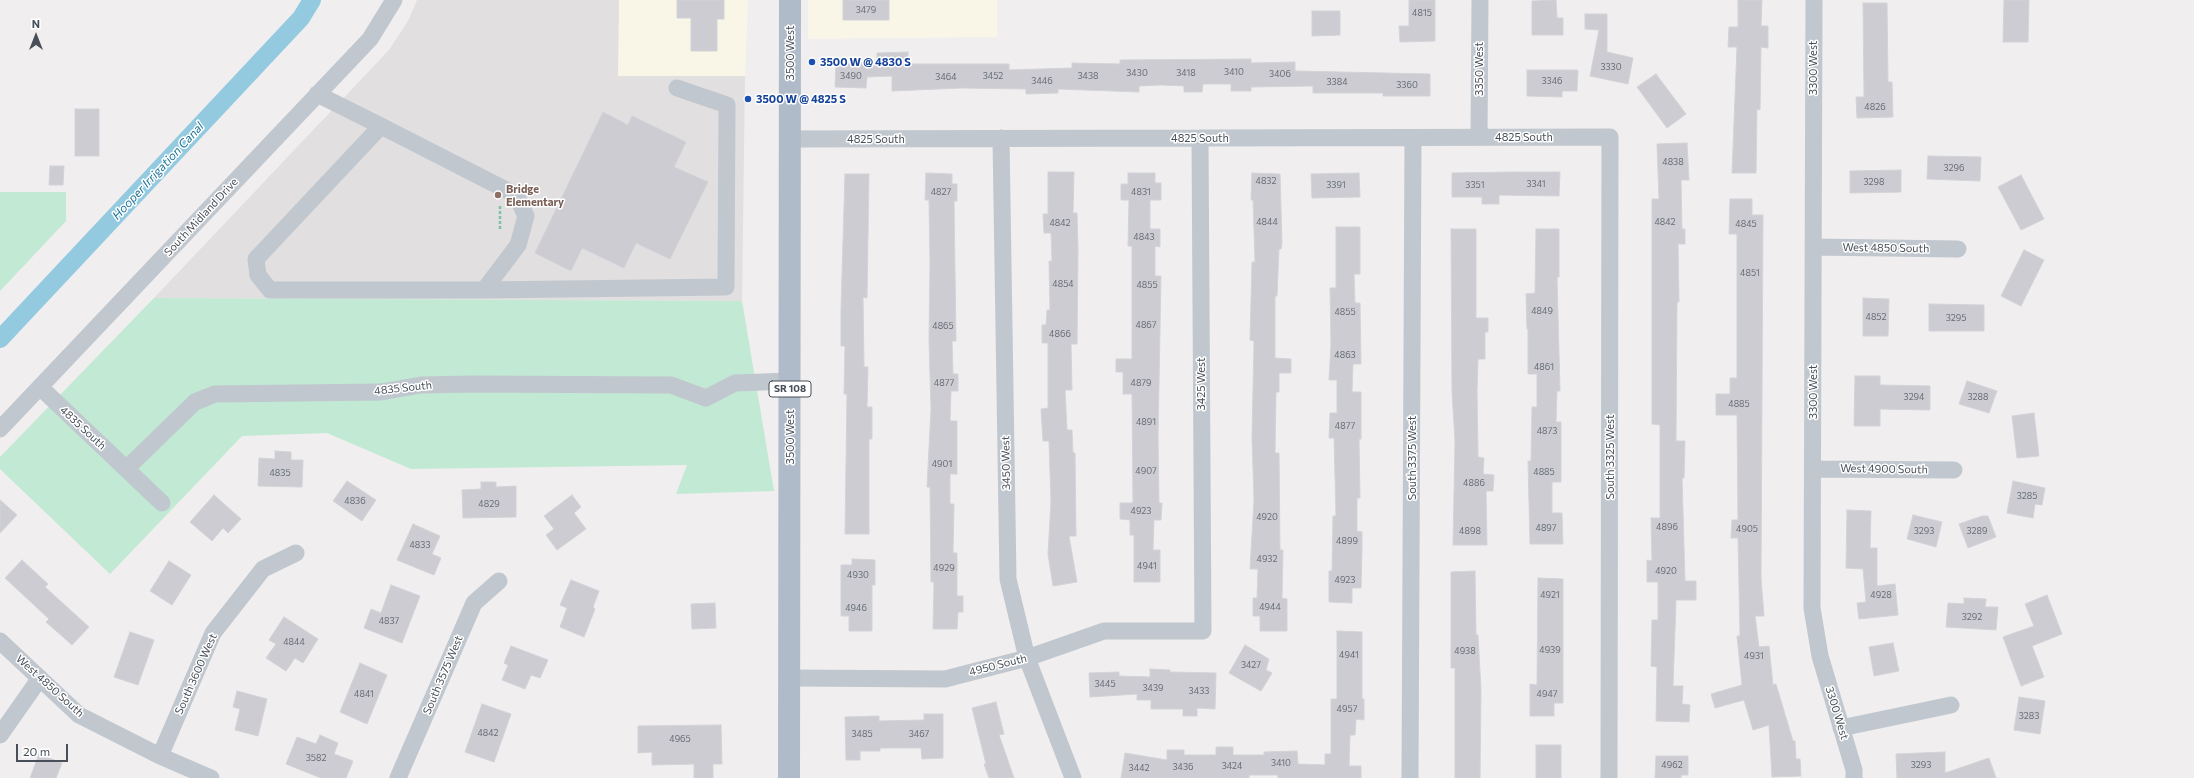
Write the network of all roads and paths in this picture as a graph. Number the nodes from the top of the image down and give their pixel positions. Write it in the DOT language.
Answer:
graph roads {
  1 [pos="394,0"];
  2 [pos="790,0"];
  3 [pos="1480,0"];
  4 [pos="1814,0"];
  5 [pos="678,88"];
  6 [pos="317,94"];
  7 [pos="381,126"];
  8 [pos="1479,137"];
  9 [pos="1610,137"];
  10 [pos="1001,138"];
  11 [pos="1200,138"];
  12 [pos="1413,138"];
  13 [pos="790,139"];
  14 [pos="500,187"];
  15 [pos="500,230"];
  16 [pos="1813,247"];
  17 [pos="1958,249"];
  18 [pos="484,290"];
  19 [pos="790,381"];
  20 [pos="40,387"];
  21 [pos="0,429"];
  22 [pos="126,468"];
  23 [pos="1813,468"];
  24 [pos="1954,470"];
  25 [pos="162,502"];
  26 [pos="296,553"];
  27 [pos="500,581"];
  28 [pos="1203,630"];
  29 [pos="0,641"];
  30 [pos="1027,658"];
  31 [pos="40,678"];
  32 [pos="789,678"];
  33 [pos="1951,705"];
  34 [pos="1841,728"];
  35 [pos="0,735"];
  36 [pos="160,756"];
  37 [pos="211,778"];
  38 [pos="398,778"];
  39 [pos="789,778"];
  40 [pos="1073,778"];
  41 [pos="1410,778"];
  42 [pos="1609,778"];
  43 [pos="1854,778"];
  1 -- 6 [label="street, South Midland Drive"];
  2 -- 13 [label="main road, 3500 West / SR 108"];
  3 -- 8 [label="street, 3350 West"];
  4 -- 16 [label="street, 3300 West"];
  5 -- 18 [label="street"];
  6 -- 7 [label="street"];
  6 -- 20 [label="street, South Midland Drive"];
  7 -- 14 [label="street"];
  7 -- 18 [label="street"];
  8 -- 9 [label="street, 4825 South"];
  8 -- 12 [label="street, 4825 South"];
  9 -- 42 [label="street, South 3325 West"];
  10 -- 11 [label="street, 4825 South"];
  10 -- 13 [label="street, 4825 South"];
  10 -- 30 [label="street, 3450 West"];
  11 -- 12 [label="street, 4825 South"];
  11 -- 28 [label="street, 3425 West"];
  12 -- 41 [label="street, South 3375 West"];
  13 -- 19 [label="main road, 3500 West / SR 108"];
  14 -- 15 [label="path"];
  14 -- 18 [label="street"];
  16 -- 17 [label="street, West 4850 South"];
  16 -- 23 [label="street, 3300 West"];
  19 -- 22 [label="street, 4835 South"];
  19 -- 32 [label="main road, 3500 West / SR 108"];
  20 -- 21 [label="street, South Midland Drive"];
  20 -- 22 [label="street, 4835 South"];
  22 -- 25 [label="street, 4835 South"];
  23 -- 24 [label="street, West 4900 South"];
  23 -- 34 [label="street, 3300 West"];
  26 -- 36 [label="street, South 3600 West"];
  27 -- 38 [label="street, South 3575 West"];
  28 -- 30 [label="street, 4950 South"];
  29 -- 31 [label="street, West 4850 South"];
  30 -- 32 [label="street, 4950 South"];
  30 -- 40 [label="street, 3450 West"];
  31 -- 35 [label="street"];
  31 -- 36 [label="street, West 4850 South"];
  32 -- 39 [label="main road, 3500 West / SR 108"];
  33 -- 34 [label="street"];
  34 -- 43 [label="street, 3300 West"];
  36 -- 37 [label="street, West 4850 South"];
}
